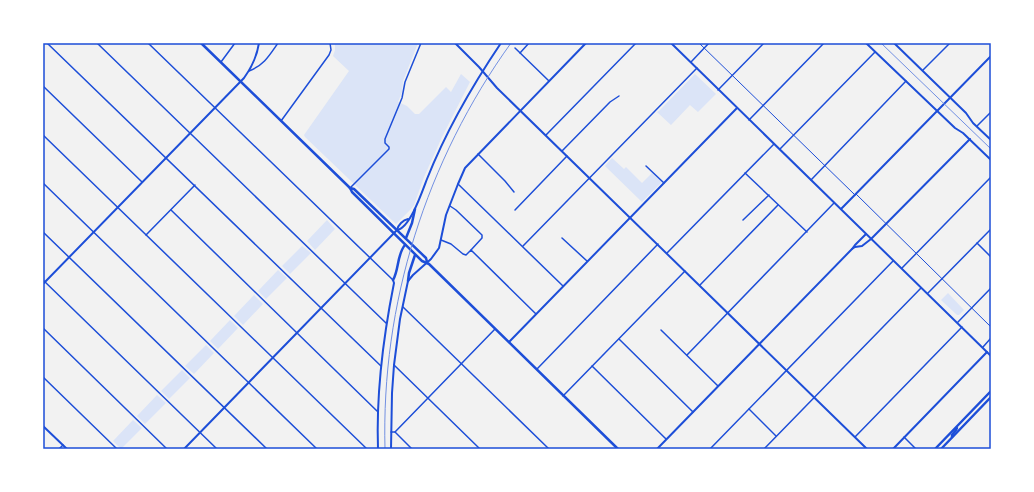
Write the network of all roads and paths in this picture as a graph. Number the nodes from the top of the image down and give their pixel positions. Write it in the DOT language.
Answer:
graph roads {
  1 [pos="47,43"];
  2 [pos="97,43"];
  3 [pos="148,43"];
  4 [pos="201,43"];
  5 [pos="235,43"];
  6 [pos="259,43"];
  7 [pos="278,43"];
  8 [pos="330,43"];
  9 [pos="421,43"];
  10 [pos="455,43"];
  11 [pos="501,43"];
  12 [pos="529,43"];
  13 [pos="586,43"];
  14 [pos="636,43"];
  15 [pos="670,43"];
  16 [pos="699,43"];
  17 [pos="709,43"];
  18 [pos="764,43"];
  19 [pos="824,43"];
  20 [pos="866,43"];
  21 [pos="895,43"];
  22 [pos="950,43"];
  23 [pos="515,48"];
  24 [pos="704,48"];
  25 [pos="875,52"];
  26 [pos="520,53"];
  27 [pos="991,56"];
  28 [pos="690,62"];
  29 [pos="221,63"];
  30 [pos="697,68"];
  31 [pos="249,71"];
  32 [pos="482,71"];
  33 [pos="923,71"];
  34 [pos="733,75"];
  35 [pos="240,81"];
  36 [pos="549,81"];
  37 [pos="906,81"];
  38 [pos="43,86"];
  39 [pos="718,90"];
  40 [pos="619,96"];
  41 [pos="950,97"];
  42 [pos="764,105"];
  43 [pos="214,108"];
  44 [pos="737,108"];
  45 [pos="521,110"];
  46 [pos="937,111"];
  47 [pos="991,112"];
  48 [pos="750,120"];
  49 [pos="281,121"];
  50 [pos="977,126"];
  51 [pos="190,132"];
  52 [pos="43,135"];
  53 [pos="546,135"];
  54 [pos="794,135"];
  55 [pos="970,139"];
  56 [pos="991,140"];
  57 [pos="774,144"];
  58 [pos="779,149"];
  59 [pos="562,151"];
  60 [pos="478,154"];
  61 [pos="567,156"];
  62 [pos="166,157"];
  63 [pos="991,160"];
  64 [pos="825,165"];
  65 [pos="646,166"];
  66 [pos="745,173"];
  67 [pos="991,177"];
  68 [pos="589,178"];
  69 [pos="811,180"];
  70 [pos="142,182"];
  71 [pos="43,183"];
  72 [pos="664,183"];
  73 [pos="458,184"];
  74 [pos="195,185"];
  75 [pos="350,188"];
  76 [pos="514,192"];
  77 [pos="856,194"];
  78 [pos="768,195"];
  79 [pos="834,203"];
  80 [pos="778,204"];
  81 [pos="450,206"];
  82 [pos="118,207"];
  83 [pos="415,209"];
  84 [pos="841,209"];
  85 [pos="171,210"];
  86 [pos="514,210"];
  87 [pos="630,217"];
  88 [pos="743,220"];
  89 [pos="886,225"];
  90 [pos="991,229"];
  91 [pos="397,230"];
  92 [pos="43,232"];
  93 [pos="94,232"];
  94 [pos="807,232"];
  95 [pos="393,233"];
  96 [pos="866,234"];
  97 [pos="146,235"];
  98 [pos="406,238"];
  99 [pos="562,238"];
  100 [pos="871,239"];
  101 [pos="441,240"];
  102 [pos="977,243"];
  103 [pos="658,244"];
  104 [pos="405,245"];
  105 [pos="523,246"];
  106 [pos="852,249"];
  107 [pos="471,250"];
  108 [pos="667,253"];
  109 [pos="916,254"];
  110 [pos="416,255"];
  111 [pos="69,257"];
  112 [pos="991,257"];
  113 [pos="370,258"];
  114 [pos="893,261"];
  115 [pos="587,262"];
  116 [pos="427,263"];
  117 [pos="901,269"];
  118 [pos="685,270"];
  119 [pos="942,279"];
  120 [pos="393,280"];
  121 [pos="408,281"];
  122 [pos="44,282"];
  123 [pos="345,283"];
  124 [pos="700,285"];
  125 [pos="563,286"];
  126 [pos="921,288"];
  127 [pos="991,288"];
  128 [pos="927,294"];
  129 [pos="403,306"];
  130 [pos="321,308"];
  131 [pos="971,308"];
  132 [pos="728,313"];
  133 [pos="536,314"];
  134 [pos="386,323"];
  135 [pos="957,323"];
  136 [pos="962,327"];
  137 [pos="991,327"];
  138 [pos="43,328"];
  139 [pos="495,329"];
  140 [pos="661,330"];
  141 [pos="297,333"];
  142 [pos="991,338"];
  143 [pos="618,339"];
  144 [pos="508,342"];
  145 [pos="760,344"];
  146 [pos="982,348"];
  147 [pos="987,352"];
  148 [pos="687,355"];
  149 [pos="991,356"];
  150 [pos="273,358"];
  151 [pos="462,364"];
  152 [pos="394,365"];
  153 [pos="380,366"];
  154 [pos="592,366"];
  155 [pos="536,370"];
  156 [pos="787,370"];
  157 [pos="43,377"];
  158 [pos="249,383"];
  159 [pos="719,386"];
  160 [pos="991,391"];
  161 [pos="563,396"];
  162 [pos="814,397"];
  163 [pos="991,397"];
  164 [pos="428,398"];
  165 [pos="224,408"];
  166 [pos="749,409"];
  167 [pos="378,411"];
  168 [pos="693,412"];
  169 [pos="43,426"];
  170 [pos="956,427"];
  171 [pos="391,432"];
  172 [pos="394,432"];
  173 [pos="200,433"];
  174 [pos="776,436"];
  175 [pos="855,437"];
  176 [pos="904,437"];
  177 [pos="952,438"];
  178 [pos="666,439"];
  179 [pos="63,445"];
  180 [pos="58,449"];
  181 [pos="67,449"];
  182 [pos="117,449"];
  183 [pos="167,449"];
  184 [pos="184,449"];
  185 [pos="217,449"];
  186 [pos="267,449"];
  187 [pos="317,449"];
  188 [pos="367,449"];
  189 [pos="378,449"];
  190 [pos="391,449"];
  191 [pos="412,449"];
  192 [pos="480,449"];
  193 [pos="549,449"];
  194 [pos="618,449"];
  195 [pos="657,449"];
  196 [pos="710,449"];
  197 [pos="764,449"];
  198 [pos="867,449"];
  199 [pos="893,449"];
  200 [pos="916,449"];
  201 [pos="935,449"];
  202 [pos="941,449"];
  1 -- 62 [label="street"];
  2 -- 51 [label="street"];
  3 -- 43 [label="street"];
  4 -- 29 [label="main road"];
  5 -- 29 [label="street"];
  6 -- 31 [label="street"];
  7 -- 31 [label="street"];
  8 -- 49 [label="street"];
  9 -- 75 [label="street"];
  10 -- 32 [label="street"];
  11 -- 32 [label="street"];
  12 -- 26 [label="street"];
  13 -- 36 [label="street"];
  14 -- 53 [label="street"];
  15 -- 28 [label="street"];
  16 -- 24 [label="lane"];
  17 -- 24 [label="street"];
  18 -- 34 [label="street"];
  19 -- 42 [label="street"];
  20 -- 25 [label="street"];
  21 -- 33 [label="street"];
  22 -- 33 [label="street"];
  23 -- 26 [label="street"];
  24 -- 28 [label="street"];
  24 -- 34 [label="lane"];
  25 -- 37 [label="street"];
  25 -- 54 [label="street"];
  26 -- 36 [label="street"];
  27 -- 41 [label="street"];
  28 -- 30 [label="street"];
  29 -- 35 [label="main road"];
  30 -- 39 [label="street"];
  30 -- 68 [label="street"];
  31 -- 35 [label="street"];
  32 -- 45 [label="street"];
  32 -- 83 [label="street"];
  33 -- 41 [label="street"];
  34 -- 39 [label="street"];
  34 -- 42 [label="lane"];
  35 -- 43 [label="street"];
  35 -- 49 [label="main road"];
  36 -- 45 [label="street"];
  37 -- 46 [label="street"];
  37 -- 64 [label="street"];
  38 -- 70 [label="street"];
  39 -- 44 [label="street"];
  40 -- 59 [label="street"];
  41 -- 46 [label="street"];
  41 -- 50 [label="street"];
  42 -- 48 [label="street"];
  42 -- 54 [label="lane"];
  43 -- 51 [label="street"];
  43 -- 113 [label="street"];
  44 -- 48 [label="street"];
  44 -- 72 [label="street"];
  45 -- 53 [label="street"];
  45 -- 60 [label="street"];
  46 -- 55 [label="street"];
  46 -- 77 [label="street"];
  47 -- 50 [label="street"];
  48 -- 57 [label="street"];
  49 -- 75 [label="main road"];
  50 -- 56 [label="street"];
  51 -- 62 [label="street"];
  51 -- 123 [label="street"];
  52 -- 82 [label="street"];
  53 -- 59 [label="street"];
  54 -- 58 [label="street"];
  54 -- 64 [label="lane"];
  55 -- 63 [label="street"];
  55 -- 89 [label="street"];
  57 -- 58 [label="street"];
  57 -- 66 [label="street"];
  58 -- 69 [label="street"];
  59 -- 61 [label="street"];
  60 -- 73 [label="street"];
  60 -- 76 [label="street"];
  61 -- 68 [label="street"];
  61 -- 86 [label="street"];
  62 -- 70 [label="street"];
  62 -- 74 [label="street"];
  64 -- 69 [label="street"];
  64 -- 77 [label="lane"];
  65 -- 72 [label="street"];
  66 -- 78 [label="street"];
  66 -- 108 [label="street"];
  67 -- 109 [label="street"];
  68 -- 87 [label="street"];
  68 -- 105 [label="street"];
  69 -- 79 [label="street"];
  70 -- 82 [label="street"];
  71 -- 93 [label="street"];
  72 -- 87 [label="street"];
  73 -- 81 [label="street"];
  73 -- 105 [label="street"];
  74 -- 85 [label="street"];
  74 -- 130 [label="street"];
  75 -- 91 [label="main road"];
  75 -- 95 [label="main road"];
  77 -- 84 [label="street"];
  77 -- 89 [label="lane"];
  78 -- 80 [label="street"];
  78 -- 88 [label="street"];
  79 -- 84 [label="street"];
  79 -- 94 [label="street"];
  80 -- 94 [label="street"];
  80 -- 124 [label="street"];
  81 -- 101 [label="street"];
  81 -- 107 [label="street"];
  82 -- 93 [label="street"];
  82 -- 97 [label="street"];
  83 -- 91 [label="street"];
  83 -- 98 [label="main road"];
  84 -- 96 [label="street"];
  85 -- 97 [label="street"];
  85 -- 141 [label="street"];
  87 -- 103 [label="street"];
  87 -- 115 [label="street"];
  89 -- 100 [label="street"];
  89 -- 109 [label="lane"];
  90 -- 102 [label="street"];
  91 -- 95 [label="street"];
  91 -- 98 [label="main road"];
  92 -- 111 [label="street"];
  93 -- 111 [label="street"];
  93 -- 158 [label="street"];
  94 -- 132 [label="street"];
  95 -- 104 [label="main road"];
  95 -- 113 [label="street"];
  96 -- 100 [label="street"];
  96 -- 106 [label="street"];
  97 -- 150 [label="street"];
  98 -- 116 [label="main road"];
  99 -- 115 [label="street"];
  100 -- 106 [label="street"];
  100 -- 114 [label="street"];
  101 -- 107 [label="street"];
  101 -- 116 [label="street"];
  102 -- 112 [label="street"];
  102 -- 119 [label="street"];
  103 -- 108 [label="street"];
  103 -- 155 [label="street"];
  104 -- 110 [label="main road"];
  104 -- 120 [label="main road"];
  105 -- 125 [label="street"];
  106 -- 145 [label="street"];
  107 -- 133 [label="street"];
  108 -- 118 [label="street"];
  109 -- 117 [label="street"];
  109 -- 119 [label="lane"];
  110 -- 116 [label="main road"];
  110 -- 121 [label="main road"];
  111 -- 122 [label="street"];
  111 -- 165 [label="street"];
  113 -- 120 [label="street"];
  113 -- 123 [label="street"];
  114 -- 117 [label="street"];
  114 -- 156 [label="street"];
  115 -- 125 [label="street"];
  116 -- 121 [label="street"];
  116 -- 139 [label="main road"];
  117 -- 126 [label="street"];
  118 -- 124 [label="street"];
  118 -- 143 [label="street"];
  119 -- 128 [label="street"];
  119 -- 131 [label="lane"];
  120 -- 134 [label="street"];
  121 -- 129 [label="street"];
  122 -- 173 [label="street"];
  123 -- 130 [label="street"];
  123 -- 134 [label="street"];
  124 -- 132 [label="street"];
  125 -- 133 [label="street"];
  126 -- 128 [label="street"];
  126 -- 162 [label="street"];
  127 -- 131 [label="street"];
  128 -- 135 [label="street"];
  129 -- 151 [label="street"];
  129 -- 152 [label="street"];
  130 -- 141 [label="street"];
  130 -- 153 [label="street"];
  131 -- 135 [label="street"];
  131 -- 137 [label="lane"];
  132 -- 145 [label="street"];
  132 -- 148 [label="street"];
  133 -- 144 [label="street"];
  134 -- 153 [label="street"];
  135 -- 136 [label="street"];
  136 -- 146 [label="street"];
  136 -- 175 [label="street"];
  138 -- 183 [label="street"];
  139 -- 144 [label="main road"];
  139 -- 151 [label="street"];
  140 -- 148 [label="street"];
  141 -- 150 [label="street"];
  141 -- 167 [label="street"];
  142 -- 146 [label="street"];
  143 -- 154 [label="street"];
  143 -- 168 [label="street"];
  144 -- 155 [label="main road"];
  145 -- 156 [label="street"];
  145 -- 159 [label="street"];
  146 -- 147 [label="street"];
  147 -- 149 [label="street"];
  147 -- 176 [label="street"];
  148 -- 159 [label="street"];
  150 -- 158 [label="street"];
  150 -- 188 [label="street"];
  151 -- 164 [label="street"];
  151 -- 193 [label="street"];
  152 -- 164 [label="street"];
  152 -- 171 [label="street"];
  153 -- 167 [label="street"];
  154 -- 161 [label="street"];
  154 -- 178 [label="street"];
  155 -- 161 [label="main road"];
  156 -- 162 [label="street"];
  156 -- 166 [label="street"];
  157 -- 182 [label="street"];
  158 -- 165 [label="street"];
  158 -- 187 [label="street"];
  159 -- 168 [label="street"];
  160 -- 170 [label="main road"];
  161 -- 194 [label="main road"];
  162 -- 174 [label="street"];
  162 -- 175 [label="street"];
  163 -- 177 [label="main road"];
  164 -- 172 [label="street"];
  164 -- 192 [label="street"];
  165 -- 173 [label="street"];
  165 -- 186 [label="street"];
  166 -- 174 [label="street"];
  166 -- 196 [label="street"];
  167 -- 189 [label="street"];
  168 -- 178 [label="street"];
  169 -- 179 [label="street"];
  170 -- 177 [label="main road"];
  170 -- 201 [label="main road"];
  171 -- 172 [label="street"];
  171 -- 190 [label="street"];
  172 -- 191 [label="street"];
  173 -- 184 [label="street"];
  173 -- 185 [label="street"];
  174 -- 197 [label="street"];
  175 -- 198 [label="street"];
  176 -- 199 [label="street"];
  176 -- 200 [label="street"];
  177 -- 202 [label="main road"];
  178 -- 195 [label="street"];
  179 -- 180 [label="street"];
  179 -- 181 [label="street"];
}
